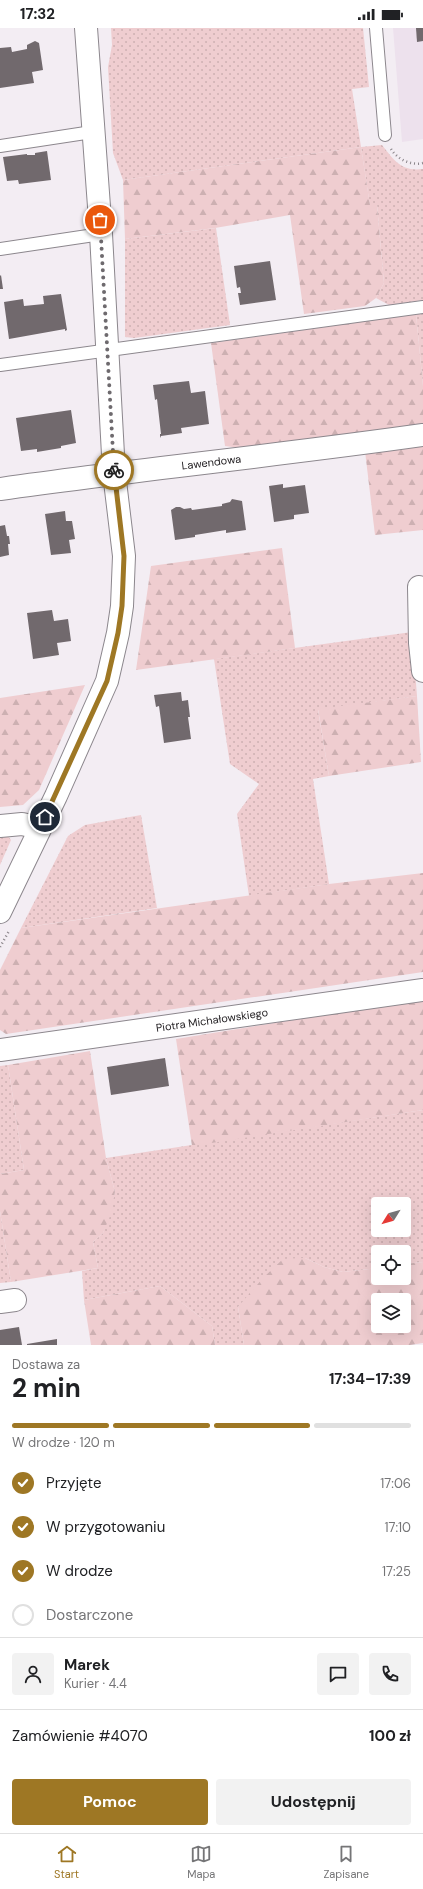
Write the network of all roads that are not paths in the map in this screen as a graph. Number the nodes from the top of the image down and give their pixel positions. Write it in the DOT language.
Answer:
graph roads {
  1 [pos="86,28"];
  2 [pos="376,28"];
  3 [pos="92,132"];
  4 [pos="385,135"];
  5 [pos="0,146"];
  6 [pos="101,234"];
  7 [pos="0,249"];
  8 [pos="423,307"];
  9 [pos="108,350"];
  10 [pos="0,366"];
  11 [pos="423,435"];
  12 [pos="114,473"];
  13 [pos="0,489"];
  14 [pos="419,587"];
  15 [pos="423,671"];
  16 [pos="0,826"];
  17 [pos="40,828"];
  18 [pos="0,912"];
  19 [pos="423,990"];
  20 [pos="0,1050"];
  1 -- 3 [label="street"];
  2 -- 4 [label="lane"];
  3 -- 5 [label="lane"];
  3 -- 6 [label="street"];
  6 -- 7 [label="lane"];
  6 -- 9 [label="street"];
  8 -- 9 [label="lane"];
  9 -- 10 [label="lane"];
  9 -- 12 [label="street"];
  11 -- 12 [label="street, Lawendowa"];
  12 -- 13 [label="street, Lawendowa"];
  12 -- 17 [label="street"];
  14 -- 15 [label="street"];
  16 -- 17 [label="street"];
  17 -- 18 [label="street"];
  19 -- 20 [label="street, Piotra Michałowskiego"];
}
